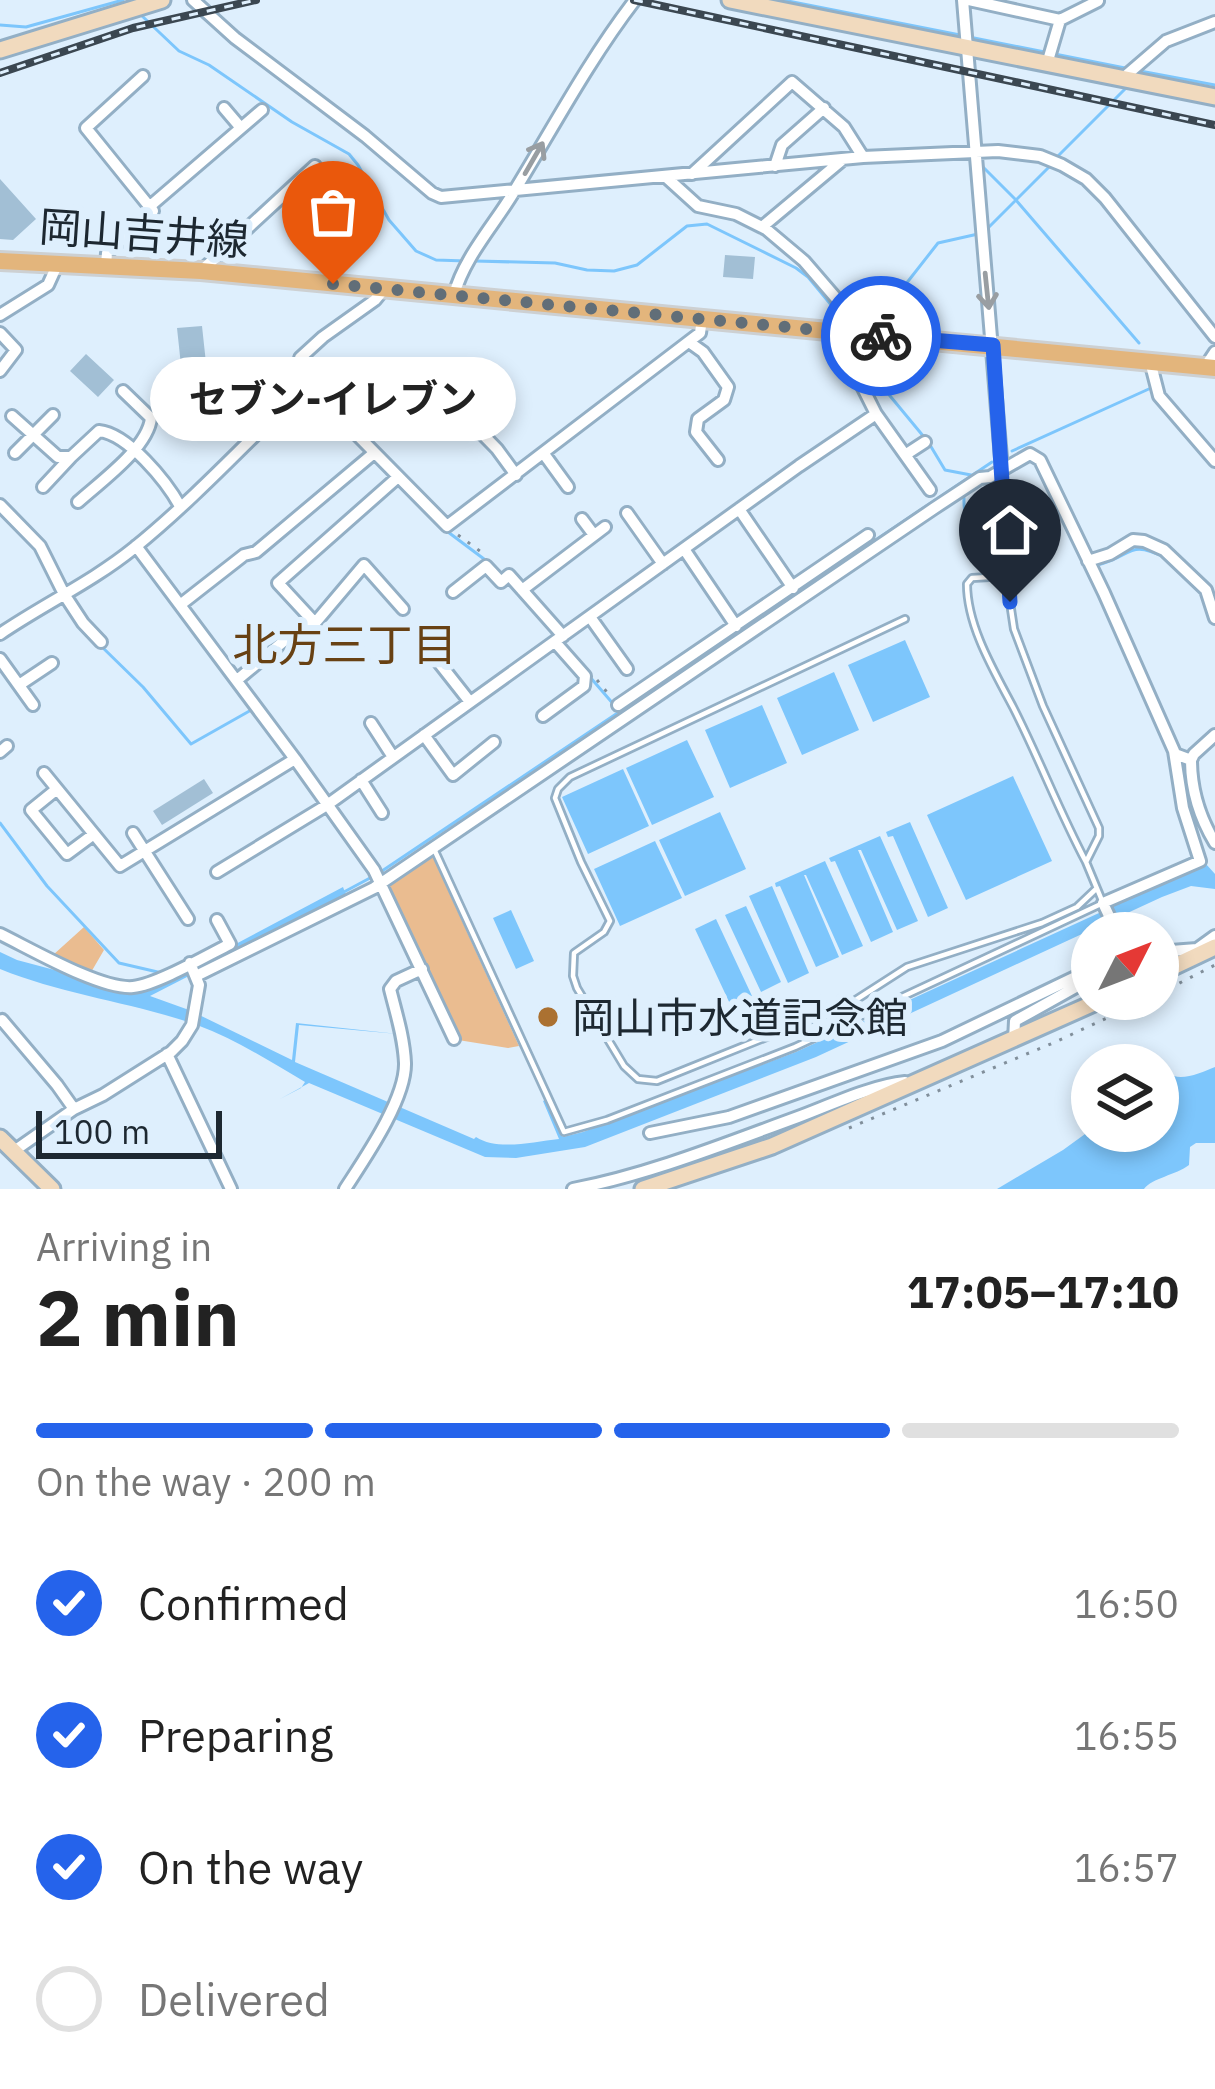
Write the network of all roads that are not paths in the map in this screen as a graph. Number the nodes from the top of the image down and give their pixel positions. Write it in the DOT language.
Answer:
graph roads {
  1 [pos="162,0"];
  2 [pos="193,0"];
  3 [pos="635,0"];
  4 [pos="730,0"];
  5 [pos="966,0"];
  6 [pos="1098,2"];
  7 [pos="1060,20"];
  8 [pos="1215,22"];
  9 [pos="967,41"];
  10 [pos="0,50"];
  11 [pos="1049,57"];
  12 [pos="1130,75"];
  13 [pos="143,76"];
  14 [pos="1215,98"];
  15 [pos="224,108"];
  16 [pos="824,108"];
  17 [pos="262,110"];
  18 [pos="242,128"];
  19 [pos="975,152"];
  20 [pos="863,157"];
  21 [pos="844,159"];
  22 [pos="315,166"];
  23 [pos="775,166"];
  24 [pos="692,174"];
  25 [pos="666,177"];
  26 [pos="514,192"];
  27 [pos="149,207"];
  28 [pos="762,227"];
  29 [pos="0,261"];
  30 [pos="58,263"];
  31 [pos="106,265"];
  32 [pos="201,271"];
  33 [pos="384,289"];
  34 [pos="454,295"];
  35 [pos="0,314"];
  36 [pos="702,319"];
  37 [pos="1213,331"];
  38 [pos="856,332"];
  39 [pos="0,333"];
  40 [pos="689,342"];
  41 [pos="993,345"];
  42 [pos="1150,361"];
  43 [pos="1212,362"];
  44 [pos="0,370"];
  45 [pos="301,382"];
  46 [pos="123,392"];
  47 [pos="382,404"];
  48 [pos="459,410"];
  49 [pos="876,414"];
  50 [pos="52,415"];
  51 [pos="12,416"];
  52 [pos="354,432"];
  53 [pos="33,435"];
  54 [pos="925,442"];
  55 [pos="133,451"];
  56 [pos="15,453"];
  57 [pos="544,454"];
  58 [pos="372,455"];
  59 [pos="905,455"];
  60 [pos="71,458"];
  61 [pos="718,460"];
  62 [pos="1215,461"];
  63 [pos="1002,470"];
  64 [pos="516,475"];
  65 [pos="396,479"];
  66 [pos="43,487"];
  67 [pos="568,487"];
  68 [pos="930,490"];
  69 [pos="78,502"];
  70 [pos="0,505"];
  71 [pos="180,506"];
  72 [pos="739,509"];
  73 [pos="627,513"];
  74 [pos="582,519"];
  75 [pos="868,535"];
  76 [pos="136,546"];
  77 [pos="684,549"];
  78 [pos="1088,561"];
  79 [pos="663,564"];
  80 [pos="1006,576"];
  81 [pos="793,588"];
  82 [pos="522,590"];
  83 [pos="453,592"];
  84 [pos="64,594"];
  85 [pos="180,605"];
  86 [pos="403,609"];
  87 [pos="590,616"];
  88 [pos="1215,618"];
  89 [pos="905,619"];
  90 [pos="315,623"];
  91 [pos="736,626"];
  92 [pos="0,634"];
  93 [pos="559,639"];
  94 [pos="101,642"];
  95 [pos="433,655"];
  96 [pos="0,658"];
  97 [pos="52,663"];
  98 [pos="627,669"];
  99 [pos="237,680"];
  100 [pos="19,685"];
  101 [pos="649,693"];
  102 [pos="470,702"];
  103 [pos="618,704"];
  104 [pos="33,705"];
  105 [pos="543,716"];
  106 [pos="371,723"];
  107 [pos="424,735"];
  108 [pos="1215,735"];
  109 [pos="494,742"];
  110 [pos="1174,754"];
  111 [pos="393,757"];
  112 [pos="1191,760"];
  113 [pos="292,761"];
  114 [pos="44,773"];
  115 [pos="361,780"];
  116 [pos="57,789"];
  117 [pos="324,807"];
  118 [pos="382,813"];
  119 [pos="133,833"];
  120 [pos="94,834"];
  121 [pos="1215,842"];
  122 [pos="433,847"];
  123 [pos="146,851"];
  124 [pos="1086,862"];
  125 [pos="217,872"];
  126 [pos="378,877"];
  127 [pos="1096,889"];
  128 [pos="1104,905"];
  129 [pos="1107,912"];
  130 [pos="188,919"];
  131 [pos="217,920"];
  132 [pos="0,934"];
  133 [pos="1215,936"];
  134 [pos="1204,950"];
  135 [pos="422,969"];
  136 [pos="193,970"];
  137 [pos="1071,983"];
  138 [pos="1071,987"];
  139 [pos="1071,1014"];
  140 [pos="0,1021"];
  141 [pos="454,1039"];
  142 [pos="1014,1040"];
  143 [pos="167,1054"];
  144 [pos="911,1085"];
  145 [pos="74,1109"];
  146 [pos="650,1133"];
  147 [pos="0,1138"];
  148 [pos="14,1150"];
  149 [pos="52,1189"];
  150 [pos="231,1189"];
  151 [pos="345,1189"];
  152 [pos="572,1189"];
  153 [pos="643,1189"];
  1 -- 10 [label="main road"];
  2 -- 26 [label="street"];
  26 -- 3 [label="street, one-way"];
  4 -- 9 [label="main road"];
  5 -- 7 [label="street"];
  5 -- 9 [label="street"];
  6 -- 7 [label="street"];
  7 -- 11 [label="street"];
  8 -- 12 [label="street"];
  9 -- 11 [label="main road"];
  9 -- 19 [label="street"];
  11 -- 12 [label="main road"];
  12 -- 14 [label="main road"];
  13 -- 27 [label="street"];
  15 -- 18 [label="street"];
  16 -- 20 [label="street"];
  16 -- 23 [label="street"];
  16 -- 24 [label="street"];
  17 -- 18 [label="street"];
  18 -- 27 [label="street"];
  19 -- 20 [label="street"];
  19 -- 37 [label="street"];
  19 -- 41 [label="street, one-way"];
  20 -- 21 [label="street"];
  21 -- 23 [label="street"];
  21 -- 28 [label="street"];
  22 -- 32 [label="street"];
  23 -- 24 [label="street"];
  24 -- 25 [label="street"];
  25 -- 26 [label="street"];
  25 -- 28 [label="street"];
  26 -- 34 [label="street"];
  27 -- 31 [label="street"];
  28 -- 38 [label="street"];
  29 -- 30 [label="main road, 岡山吉井線"];
  30 -- 31 [label="main road, 岡山吉井線"];
  30 -- 35 [label="street"];
  31 -- 32 [label="main road, 岡山吉井線"];
  32 -- 33 [label="main road, 岡山吉井線"];
  33 -- 34 [label="main road, 岡山吉井線"];
  33 -- 45 [label="street"];
  34 -- 36 [label="main road, 岡山吉井線"];
  36 -- 38 [label="main road, 岡山吉井線"];
  36 -- 40 [label="street"];
  38 -- 41 [label="main road, 岡山吉井線"];
  38 -- 49 [label="street"];
  39 -- 44 [label="street"];
  40 -- 57 [label="street"];
  40 -- 61 [label="street"];
  41 -- 42 [label="main road, 岡山吉井線"];
  41 -- 63 [label="street"];
  42 -- 43 [label="main road, 岡山吉井線"];
  42 -- 62 [label="street"];
  45 -- 52 [label="street"];
  45 -- 71 [label="street"];
  46 -- 55 [label="street"];
  47 -- 52 [label="street"];
  48 -- 64 [label="street"];
  49 -- 59 [label="street"];
  49 -- 72 [label="street"];
  50 -- 53 [label="street"];
  51 -- 53 [label="street"];
  52 -- 58 [label="street"];
  53 -- 56 [label="street"];
  53 -- 60 [label="street"];
  54 -- 59 [label="street"];
  55 -- 60 [label="street"];
  55 -- 69 [label="street"];
  55 -- 71 [label="street"];
  57 -- 64 [label="street"];
  57 -- 67 [label="street"];
  58 -- 65 [label="street"];
  58 -- 85 [label="street"];
  59 -- 68 [label="street"];
  60 -- 66 [label="street"];
  63 -- 78 [label="street"];
  63 -- 80 [label="lane"];
  63 -- 101 [label="street"];
  64 -- 65 [label="street"];
  65 -- 90 [label="street"];
  70 -- 84 [label="street"];
  71 -- 76 [label="street"];
  72 -- 77 [label="street"];
  72 -- 81 [label="street"];
  73 -- 79 [label="street"];
  74 -- 82 [label="street"];
  75 -- 81 [label="street"];
  76 -- 84 [label="street"];
  76 -- 85 [label="street"];
  77 -- 79 [label="street"];
  77 -- 91 [label="street"];
  78 -- 88 [label="street"];
  78 -- 110 [label="street"];
  79 -- 87 [label="street"];
  80 -- 124 [label="lane"];
  80 -- 124 [label="lane"];
  81 -- 91 [label="street"];
  82 -- 83 [label="street"];
  82 -- 93 [label="street"];
  84 -- 92 [label="street"];
  84 -- 94 [label="street"];
  85 -- 99 [label="street"];
  86 -- 90 [label="street"];
  87 -- 93 [label="street"];
  87 -- 98 [label="street"];
  89 -- 127 [label="lane"];
  90 -- 99 [label="street"];
  91 -- 101 [label="street"];
  93 -- 102 [label="street"];
  93 -- 105 [label="street"];
  95 -- 102 [label="street"];
  96 -- 100 [label="street"];
  97 -- 100 [label="street"];
  99 -- 113 [label="street"];
  100 -- 104 [label="street"];
  101 -- 103 [label="street"];
  101 -- 122 [label="street"];
  102 -- 107 [label="street"];
  106 -- 111 [label="street"];
  107 -- 109 [label="street"];
  107 -- 111 [label="street"];
  108 -- 112 [label="street"];
  110 -- 112 [label="street"];
  110 -- 128 [label="street"];
  111 -- 115 [label="street"];
  112 -- 121 [label="street"];
  113 -- 117 [label="street"];
  113 -- 123 [label="street"];
  114 -- 116 [label="street"];
  115 -- 117 [label="street"];
  115 -- 118 [label="street"];
  116 -- 120 [label="street"];
  116 -- 120 [label="street"];
  117 -- 125 [label="street"];
  117 -- 126 [label="street"];
  119 -- 123 [label="street"];
  120 -- 123 [label="street"];
  122 -- 126 [label="street"];
  122 -- 128 [label="lane"];
  123 -- 130 [label="street"];
  124 -- 127 [label="lane"];
  126 -- 135 [label="street"];
  126 -- 136 [label="street"];
  127 -- 128 [label="lane"];
  128 -- 129 [label="street"];
  131 -- 136 [label="street"];
  132 -- 136 [label="street"];
  133 -- 134 [label="street"];
  135 -- 141 [label="street"];
  135 -- 151 [label="street"];
  136 -- 143 [label="street"];
  137 -- 146 [label="street"];
  138 -- 142 [label="street"];
  139 -- 142 [label="main road"];
  140 -- 145 [label="street"];
  142 -- 144 [label="main road"];
  143 -- 145 [label="street"];
  143 -- 150 [label="street"];
  144 -- 152 [label="street"];
  144 -- 153 [label="main road"];
  145 -- 148 [label="street"];
  147 -- 148 [label="main road"];
  148 -- 149 [label="main road"];
}
